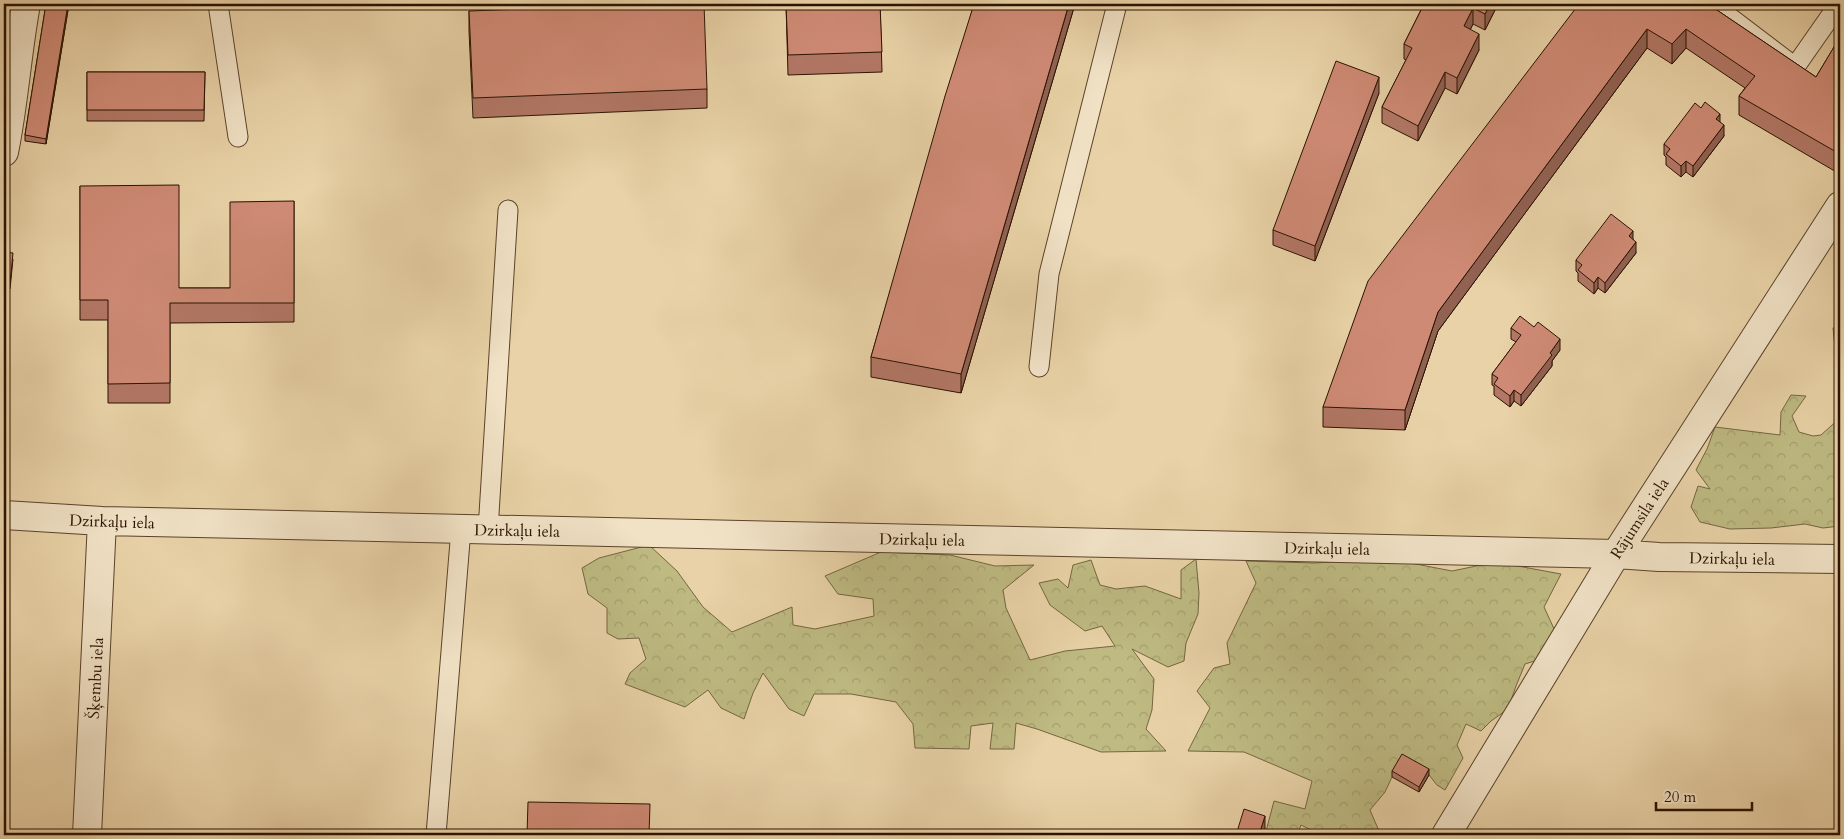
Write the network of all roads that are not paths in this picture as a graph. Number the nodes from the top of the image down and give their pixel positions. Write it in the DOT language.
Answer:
graph roads {
  1 [pos="26,4"];
  2 [pos="218,4"];
  3 [pos="1118,4"];
  4 [pos="1712,4"];
  5 [pos="1839,4"];
  6 [pos="11,44"];
  7 [pos="238,137"];
  8 [pos="4,152"];
  9 [pos="1840,206"];
  10 [pos="508,210"];
  11 [pos="1039,367"];
  12 [pos="4,516"];
  13 [pos="102,521"];
  14 [pos="461,529"];
  15 [pos="488,530"];
  16 [pos="1616,554"];
  17 [pos="1840,559"];
  18 [pos="88,835"];
  19 [pos="436,835"];
  20 [pos="1446,835"];
  1 -- 6 [label="street"];
  2 -- 7 [label="lane"];
  3 -- 11 [label="lane"];
  4 -- 5 [label="lane"];
  6 -- 8 [label="street"];
  9 -- 16 [label="street, Rājumsila iela"];
  10 -- 15 [label="lane"];
  12 -- 13 [label="street, Dzirkaļu iela"];
  13 -- 14 [label="street, Dzirkaļu iela"];
  13 -- 18 [label="street, Šķembu iela"];
  14 -- 15 [label="street, Dzirkaļu iela"];
  14 -- 19 [label="lane"];
  15 -- 16 [label="street, Dzirkaļu iela"];
  16 -- 17 [label="street, Dzirkaļu iela"];
  16 -- 20 [label="street, Rājumsila iela"];
}
